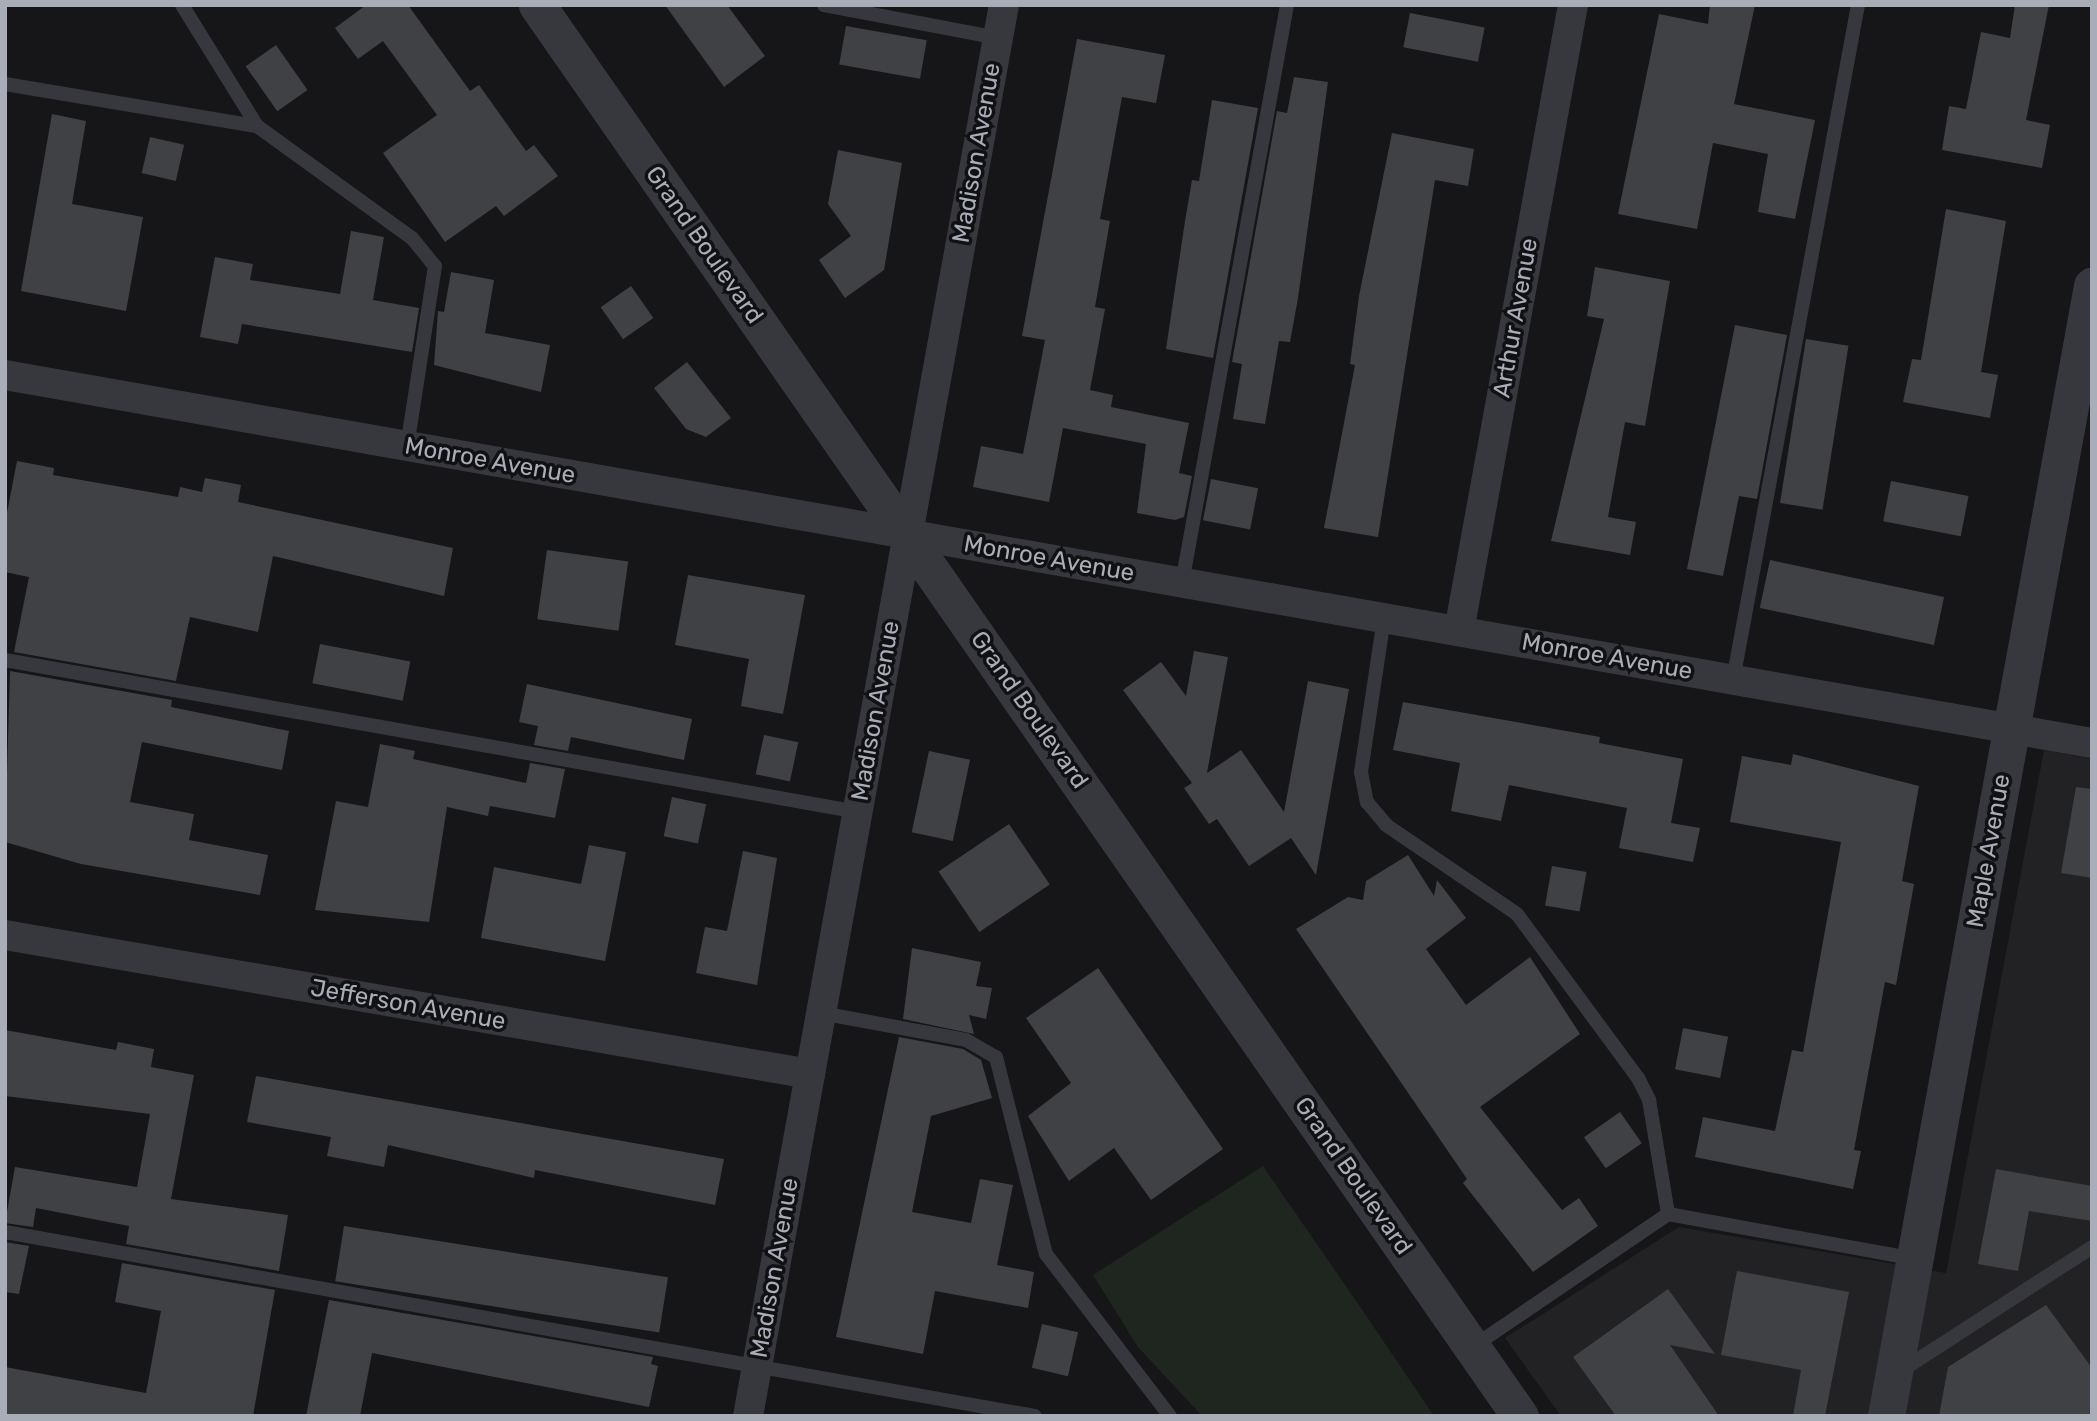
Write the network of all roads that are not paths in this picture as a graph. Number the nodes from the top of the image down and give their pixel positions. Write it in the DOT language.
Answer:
graph roads {
  1 [pos="181,5"];
  2 [pos="537,5"];
  3 [pos="824,5"];
  4 [pos="1004,5"];
  5 [pos="1287,5"];
  6 [pos="1573,5"];
  7 [pos="1858,5"];
  8 [pos="998,38"];
  9 [pos="5,84"];
  10 [pos="257,126"];
  11 [pos="2092,286"];
  12 [pos="5,375"];
  13 [pos="407,446"];
  14 [pos="908,534"];
  15 [pos="1182,583"];
  16 [pos="1384,618"];
  17 [pos="1459,631"];
  18 [pos="5,660"];
  19 [pos="1733,680"];
  20 [pos="2011,729"];
  21 [pos="2092,743"];
  22 [pos="858,812"];
  23 [pos="5,935"];
  24 [pos="821,1013"];
  25 [pos="810,1074"];
  26 [pos="1668,1214"];
  27 [pos="5,1231"];
  28 [pos="2092,1247"];
  29 [pos="1915,1259"];
  30 [pos="1472,1347"];
  31 [pos="757,1367"];
  32 [pos="1893,1375"];
  33 [pos="748,1416"];
  34 [pos="1034,1416"];
  35 [pos="1170,1416"];
  36 [pos="1520,1416"];
  37 [pos="1886,1416"];
  1 -- 10 [label="lane"];
  2 -- 14 [label="street, Grand Boulevard"];
  3 -- 8 [label="lane"];
  4 -- 8 [label="street, Madison Avenue"];
  5 -- 15 [label="lane"];
  6 -- 17 [label="street, Arthur Avenue"];
  7 -- 19 [label="lane"];
  8 -- 14 [label="street, Madison Avenue"];
  9 -- 10 [label="lane"];
  10 -- 13 [label="lane"];
  11 -- 20 [label="street, Maple Avenue"];
  12 -- 13 [label="street, Monroe Avenue"];
  13 -- 14 [label="street, Monroe Avenue"];
  14 -- 15 [label="street, Monroe Avenue"];
  14 -- 22 [label="street, Madison Avenue"];
  14 -- 30 [label="street, Grand Boulevard"];
  15 -- 16 [label="street, Monroe Avenue"];
  16 -- 17 [label="street, Monroe Avenue"];
  16 -- 26 [label="lane"];
  17 -- 19 [label="street, Monroe Avenue"];
  18 -- 22 [label="lane"];
  19 -- 20 [label="street, Monroe Avenue"];
  20 -- 21 [label="street, Monroe Avenue"];
  20 -- 29 [label="street, Maple Avenue"];
  22 -- 24 [label="street, Madison Avenue"];
  23 -- 25 [label="street, Jefferson Avenue"];
  24 -- 25 [label="street, Madison Avenue"];
  24 -- 35 [label="lane"];
  25 -- 31 [label="street, Madison Avenue"];
  26 -- 29 [label="lane"];
  26 -- 30 [label="lane"];
  27 -- 31 [label="lane"];
  28 -- 32 [label="lane"];
  29 -- 32 [label="street, Maple Avenue"];
  30 -- 36 [label="street, Grand Boulevard"];
  31 -- 33 [label="street, Madison Avenue"];
  31 -- 34 [label="lane"];
  32 -- 37 [label="street, Maple Avenue"];
}
